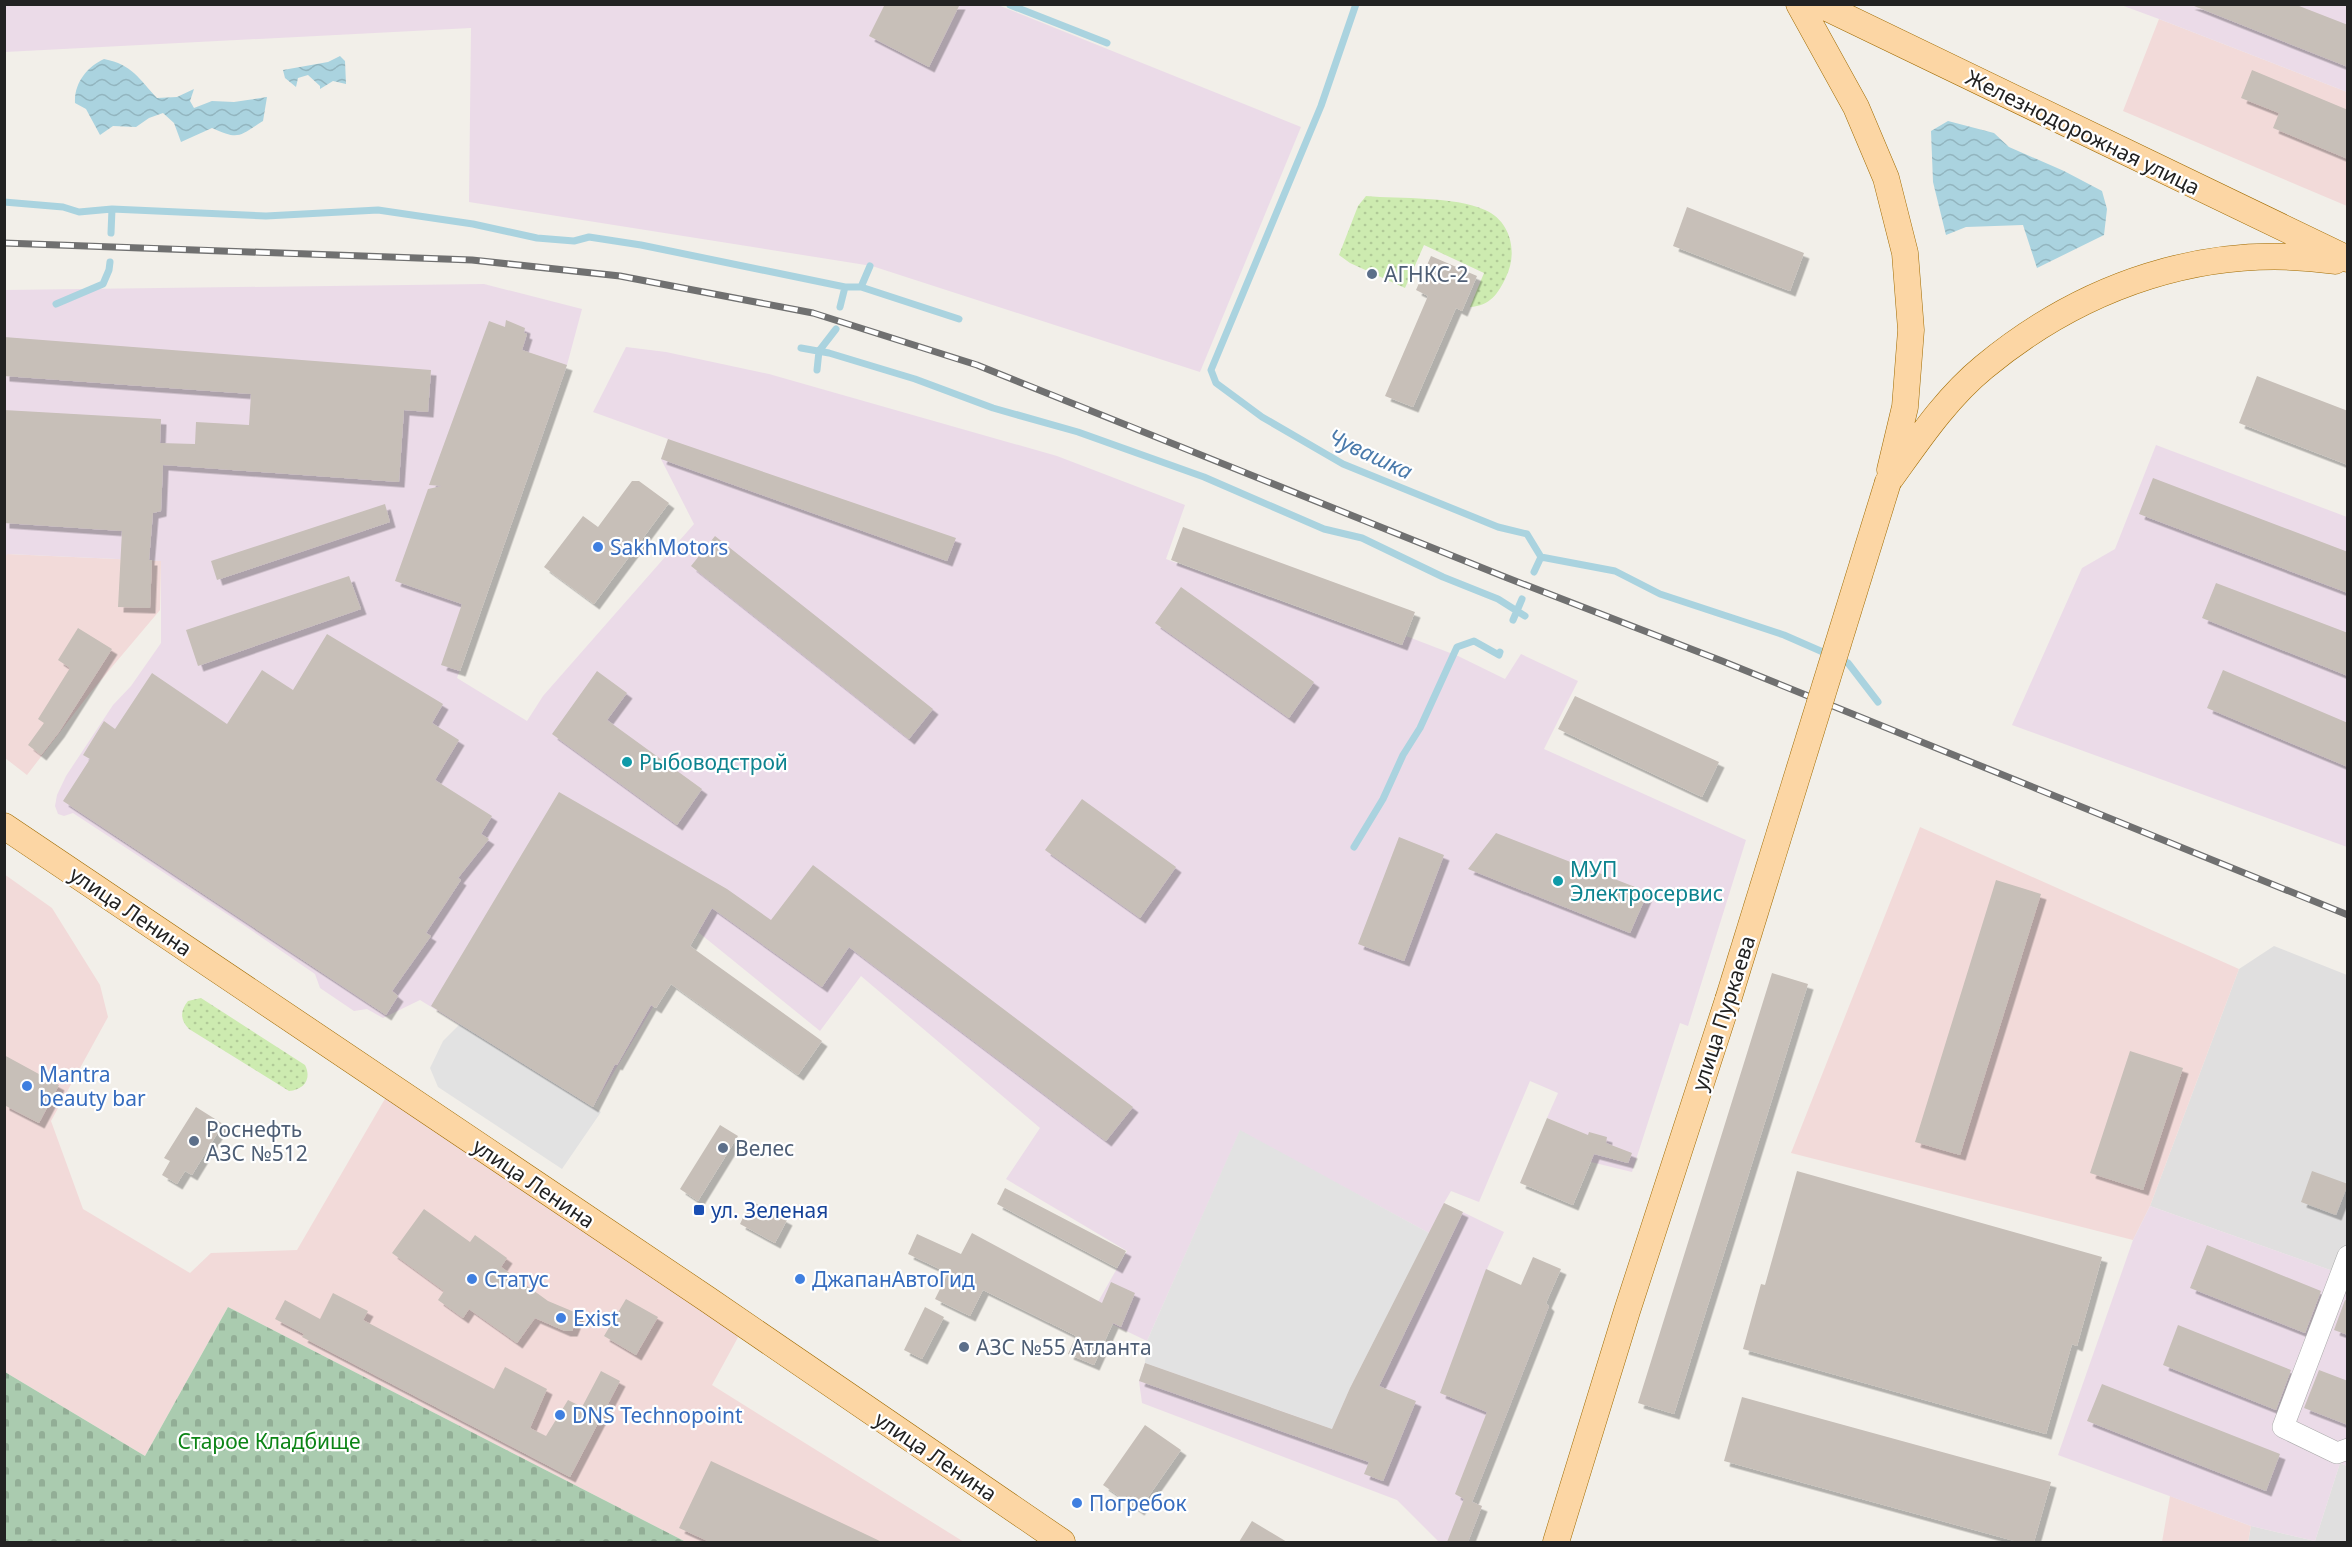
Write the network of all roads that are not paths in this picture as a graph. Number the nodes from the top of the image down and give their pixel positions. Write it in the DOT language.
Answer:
graph roads {
  1 [pos="1799,4"];
  2 [pos="1819,4"];
  3 [pos="2348,261"];
  4 [pos="1888,482"];
  5 [pos="4,826"];
  6 [pos="2348,1256"];
  7 [pos="2348,1449"];
  8 [pos="1062,1542"];
  9 [pos="1556,1542"];
  1 -- 4 [label="main road"];
  2 -- 3 [label="main road, Железнодорожная улица"];
  3 -- 4 [label="main road"];
  4 -- 9 [label="main road, улица Пуркаева, bridge"];
  5 -- 8 [label="main road, улица Ленина"];
  6 -- 7 [label="street"];
}
